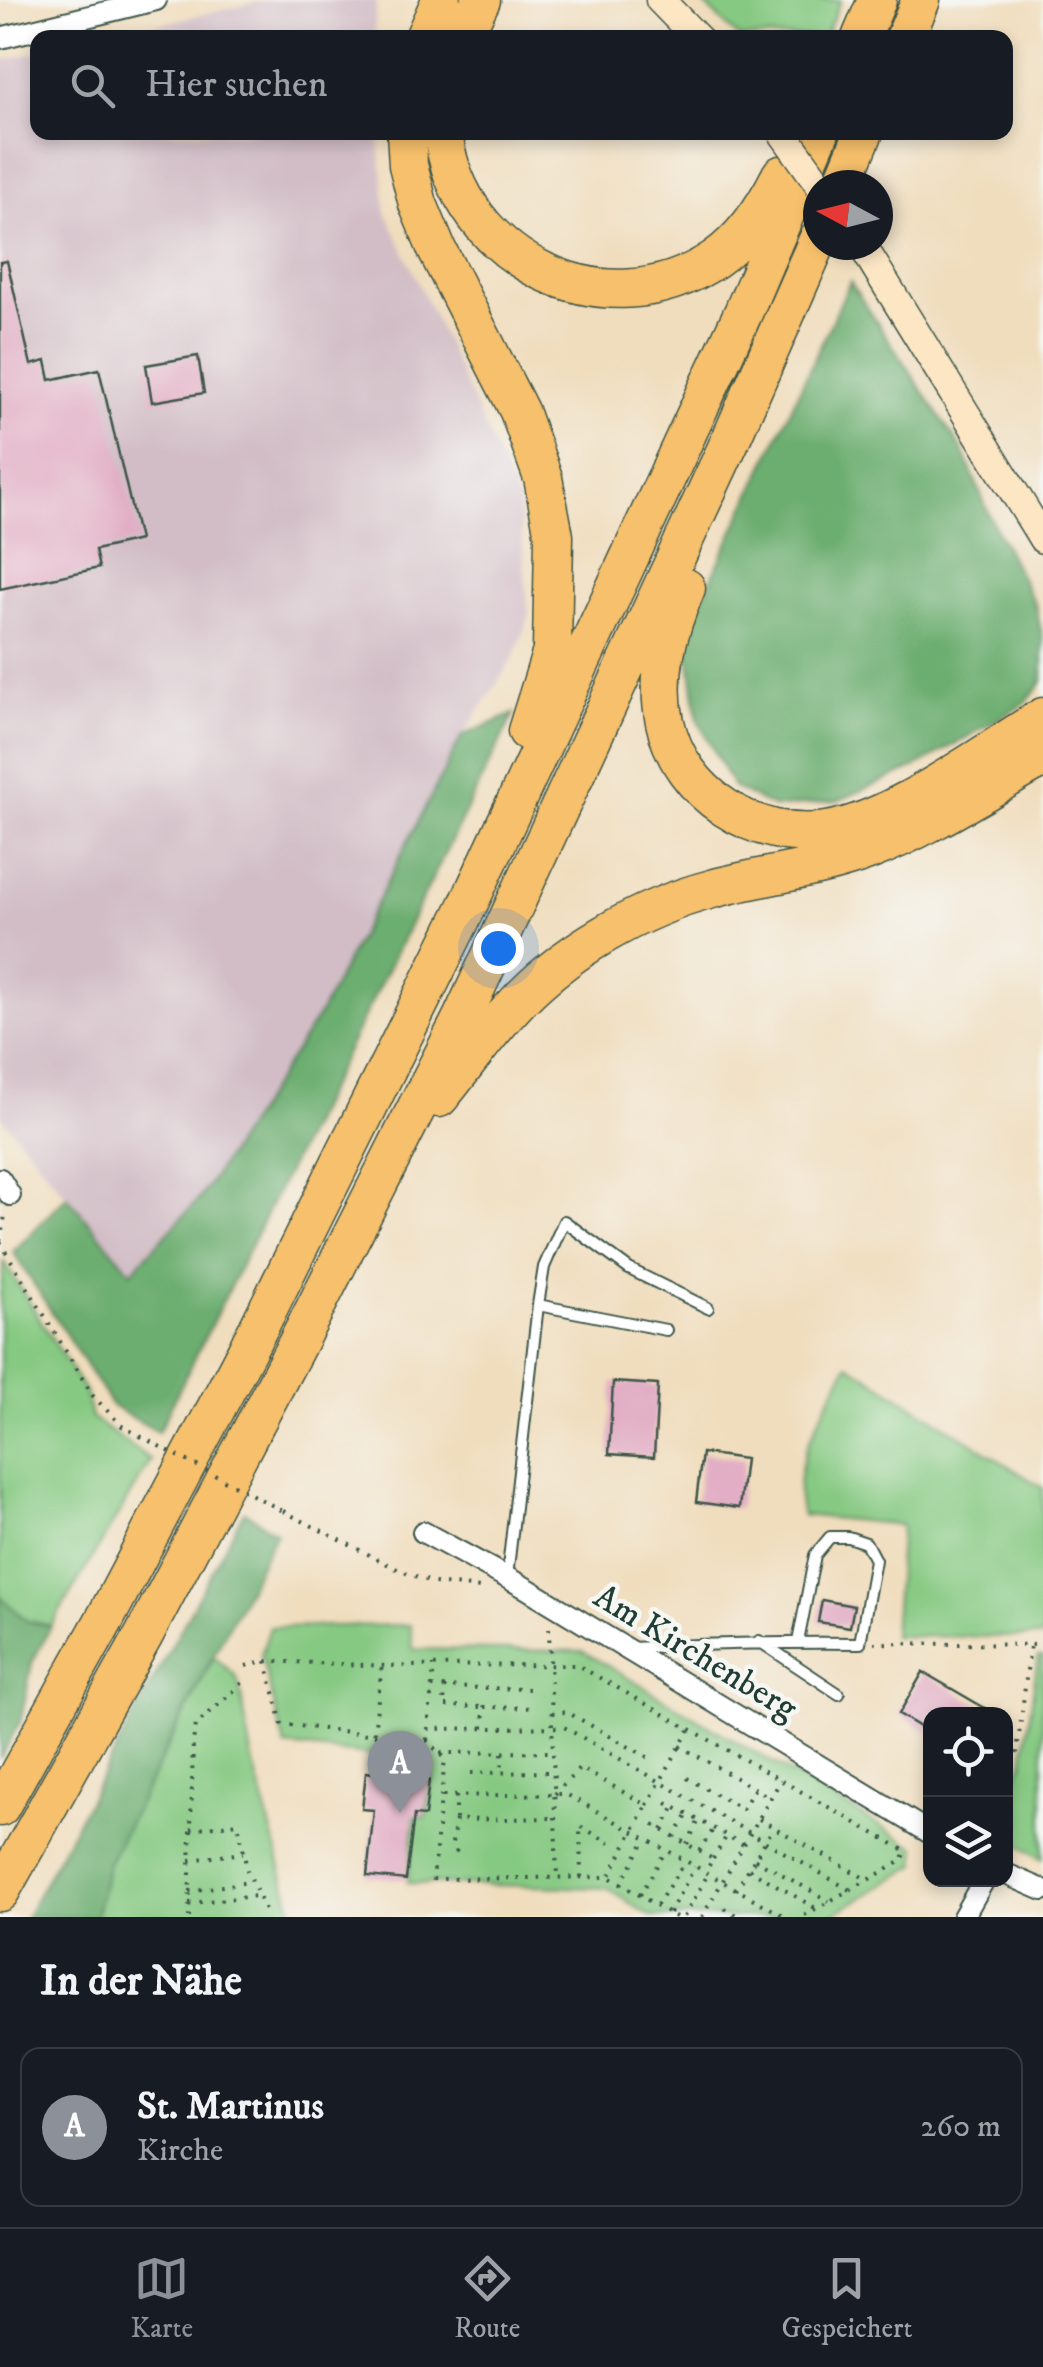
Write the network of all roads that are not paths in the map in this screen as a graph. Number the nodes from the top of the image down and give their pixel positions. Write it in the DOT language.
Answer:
graph roads {
  1 [pos="156,0"];
  2 [pos="441,0"];
  3 [pos="481,0"];
  4 [pos="660,0"];
  5 [pos="877,0"];
  6 [pos="921,0"];
  7 [pos="33,30"];
  8 [pos="428,30"];
  9 [pos="466,30"];
  10 [pos="689,30"];
  11 [pos="864,30"];
  12 [pos="908,30"];
  13 [pos="30,31"];
  14 [pos="0,38"];
  15 [pos="406,140"];
  16 [pos="444,140"];
  17 [pos="788,140"];
  18 [pos="798,140"];
  19 [pos="817,140"];
  20 [pos="861,140"];
  21 [pos="809,170"];
  22 [pos="848,170"];
  23 [pos="809,260"];
  24 [pos="871,260"];
  25 [pos="730,439"];
  26 [pos="1043,539"];
  27 [pos="1043,717"];
  28 [pos="1043,758"];
  29 [pos="468,905"];
  30 [pos="390,1159"];
  31 [pos="538,1305"];
  32 [pos="708,1308"];
  33 [pos="666,1330"];
  34 [pos="423,1532"];
  35 [pos="498,1584"];
  36 [pos="758,1641"];
  37 [pos="798,1642"];
  38 [pos="625,1648"];
  39 [pos="839,1694"];
  40 [pos="0,1807"];
  41 [pos="923,1829"];
  42 [pos="1013,1877"];
  43 [pos="980,1887"];
  44 [pos="1043,1890"];
  45 [pos="0,1892"];
  46 [pos="963,1917"];
  1 -- 7 [label="street"];
  2 -- 8 [label="highway"];
  3 -- 9 [label="highway"];
  4 -- 10 [label="main road"];
  5 -- 11 [label="highway"];
  6 -- 12 [label="highway"];
  13 -- 14 [label="street"];
  15 -- 29 [label="highway"];
  16 -- 18 [label="highway"];
  17 -- 21 [label="main road, bridge"];
  19 -- 29 [label="highway"];
  20 -- 22 [label="highway"];
  23 -- 25 [label="highway"];
  24 -- 26 [label="main road"];
  25 -- 27 [label="highway"];
  25 -- 30 [label="highway"];
  28 -- 30 [label="highway"];
  29 -- 40 [label="highway"];
  30 -- 45 [label="highway"];
  31 -- 32 [label="lane"];
  31 -- 33 [label="lane"];
  31 -- 35 [label="lane"];
  34 -- 35 [label="street, Am Kirchenberg"];
  35 -- 38 [label="street, Am Kirchenberg"];
  36 -- 37 [label="lane"];
  36 -- 38 [label="lane"];
  36 -- 39 [label="lane"];
  37 -- 37 [label="lane"];
  38 -- 41 [label="street, Am Kirchenberg"];
  42 -- 44 [label="street"];
  43 -- 46 [label="street"];
}
